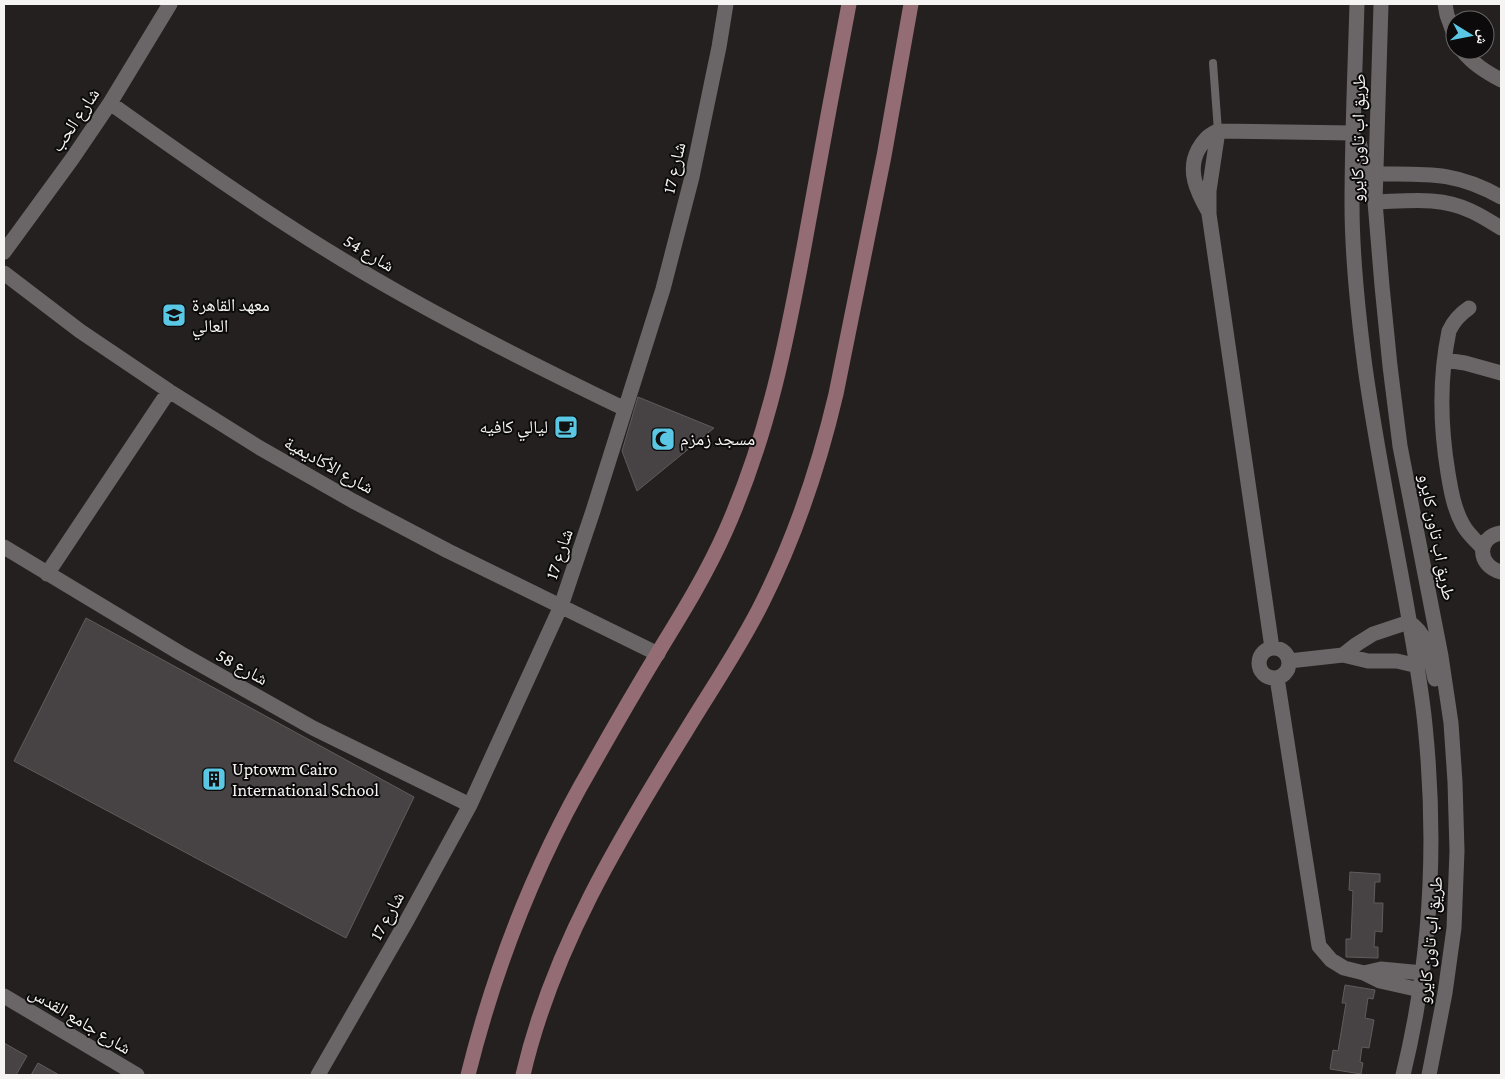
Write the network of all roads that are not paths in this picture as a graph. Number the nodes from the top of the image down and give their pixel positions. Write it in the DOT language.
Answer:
graph roads {
  1 [pos="170,4"];
  2 [pos="726,4"];
  3 [pos="849,4"];
  4 [pos="911,4"];
  5 [pos="1357,4"];
  6 [pos="1381,4"];
  7 [pos="1471,60"];
  8 [pos="1214,63"];
  9 [pos="1500,77"];
  10 [pos="110,103"];
  11 [pos="1218,131"];
  12 [pos="1353,133"];
  13 [pos="1376,174"];
  14 [pos="1501,197"];
  15 [pos="1375,202"];
  16 [pos="1501,228"];
  17 [pos="4,252"];
  18 [pos="4,273"];
  19 [pos="1469,308"];
  20 [pos="1445,360"];
  21 [pos="1501,373"];
  22 [pos="169,391"];
  23 [pos="625,409"];
  24 [pos="1501,533"];
  25 [pos="4,548"];
  26 [pos="1483,548"];
  27 [pos="1501,572"];
  28 [pos="47,574"];
  29 [pos="561,606"];
  30 [pos="1409,622"];
  31 [pos="1272,648"];
  32 [pos="658,654"];
  33 [pos="1343,655"];
  34 [pos="1289,661"];
  35 [pos="1418,666"];
  36 [pos="1277,678"];
  37 [pos="1451,723"];
  38 [pos="470,805"];
  39 [pos="1364,973"];
  40 [pos="1423,973"];
  41 [pos="1420,990"];
  42 [pos="4,996"];
  43 [pos="137,1075"];
  44 [pos="318,1075"];
  45 [pos="468,1075"];
  46 [pos="523,1075"];
  47 [pos="1403,1075"];
  48 [pos="1429,1075"];
  1 -- 10 [label="street, شارع الحب"];
  2 -- 23 [label="street, شارع 17"];
  3 -- 32 [label="main road"];
  4 -- 46 [label="main road"];
  5 -- 12 [label="street, طريق اب تاون كايرو"];
  6 -- 13 [label="street, طريق اب تاون كايرو"];
  7 -- 9 [label="street"];
  8 -- 11 [label="lane"];
  10 -- 17 [label="street, شارع الحب"];
  10 -- 23 [label="street, شارع 54"];
  11 -- 12 [label="street"];
  11 -- 31 [label="street"];
  12 -- 15 [label="street"];
  12 -- 30 [label="street, طريق اب تاون كايرو"];
  13 -- 14 [label="street"];
  13 -- 15 [label="street, طريق اب تاون كايرو"];
  15 -- 16 [label="street"];
  15 -- 37 [label="street, طريق اب تاون كايرو"];
  18 -- 22 [label="street, شارع الأكاديمية"];
  19 -- 20 [label="street"];
  20 -- 21 [label="street"];
  20 -- 26 [label="street"];
  22 -- 28 [label="street"];
  22 -- 29 [label="street, شارع الأكاديمية"];
  23 -- 29 [label="street, شارع 17"];
  24 -- 26 [label="street"];
  25 -- 28 [label="street, شارع 58"];
  26 -- 27 [label="street"];
  28 -- 38 [label="street, شارع 58"];
  29 -- 32 [label="street, شارع الأكاديمية"];
  29 -- 38 [label="street, شارع 17"];
  30 -- 33 [label="street"];
  30 -- 35 [label="street, طريق اب تاون كايرو"];
  30 -- 37 [label="street"];
  31 -- 34 [label="street"];
  31 -- 36 [label="street"];
  32 -- 45 [label="main road"];
  33 -- 34 [label="street"];
  33 -- 35 [label="street"];
  34 -- 36 [label="street"];
  35 -- 40 [label="street, طريق اب تاون كايرو"];
  36 -- 39 [label="street"];
  37 -- 48 [label="street, طريق اب تاون كايرو"];
  38 -- 44 [label="street, شارع 17"];
  39 -- 40 [label="street"];
  39 -- 41 [label="street"];
  40 -- 41 [label="street, طريق اب تاون كايرو"];
  41 -- 47 [label="street, طريق اب تاون كايرو"];
  42 -- 43 [label="street, شارع جامع القدس"];
}
